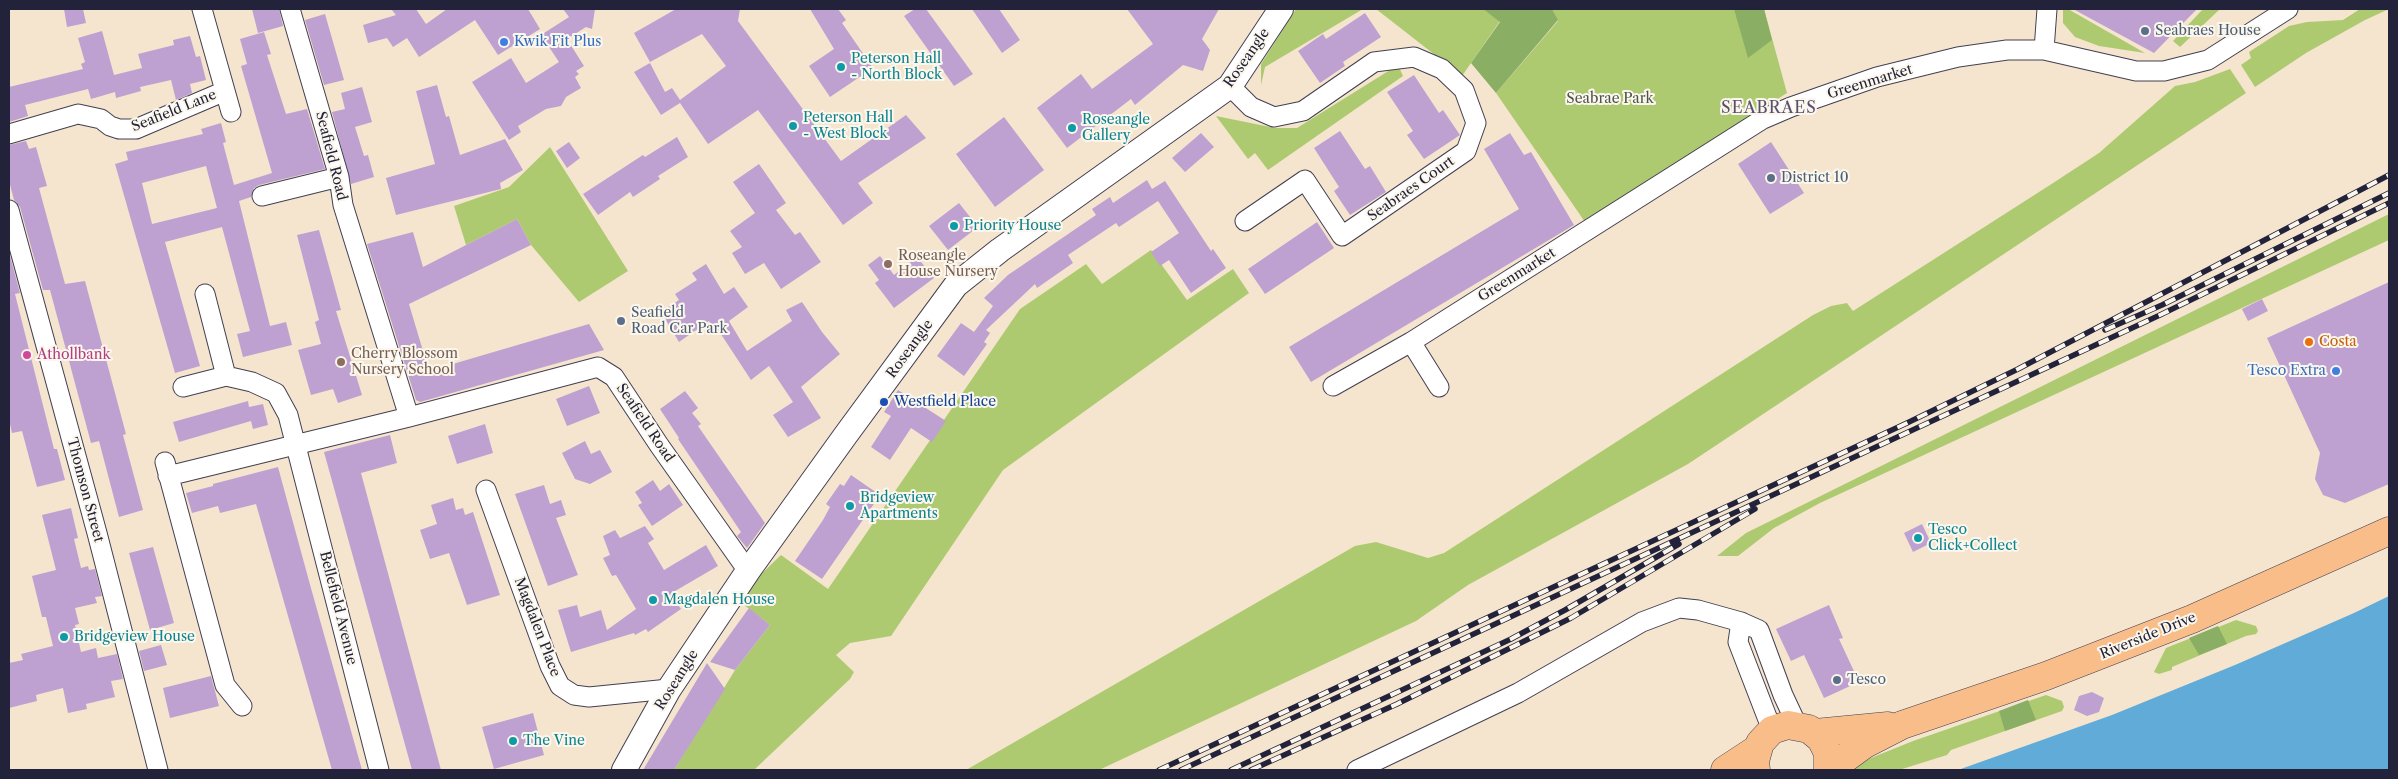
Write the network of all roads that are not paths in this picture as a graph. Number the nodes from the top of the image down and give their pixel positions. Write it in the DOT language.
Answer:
graph roads {
  1 [pos="202,9"];
  2 [pos="290,9"];
  3 [pos="1281,9"];
  4 [pos="2047,9"];
  5 [pos="2288,9"];
  6 [pos="2044,50"];
  7 [pos="1230,86"];
  8 [pos="226,91"];
  9 [pos="232,112"];
  10 [pos="9,134"];
  11 [pos="339,178"];
  12 [pos="262,196"];
  13 [pos="9,210"];
  14 [pos="1245,221"];
  15 [pos="205,294"];
  16 [pos="1411,342"];
  17 [pos="226,376"];
  18 [pos="1333,386"];
  19 [pos="183,387"];
  20 [pos="1439,387"];
  21 [pos="408,417"];
  22 [pos="296,445"];
  23 [pos="486,490"];
  24 [pos="2389,531"];
  25 [pos="748,571"];
  26 [pos="1741,622"];
  27 [pos="669,689"];
  28 [pos="242,706"];
  29 [pos="1902,725"];
  30 [pos="1779,742"];
  31 [pos="158,770"];
  32 [pos="379,770"];
  33 [pos="624,770"];
  34 [pos="1357,770"];
  35 [pos="1725,770"];
  36 [pos="1829,770"];
  1 -- 8 [label="street, Seafield Lane"];
  2 -- 11 [label="street, Seafield Road"];
  3 -- 7 [label="street, Roseangle"];
  4 -- 6 [label="street"];
  5 -- 6 [label="street, Greenmarket"];
  6 -- 16 [label="street, Greenmarket"];
  7 -- 14 [label="street, Seabraes Court"];
  7 -- 25 [label="street, Roseangle"];
  8 -- 9 [label="street, Seafield Lane"];
  8 -- 10 [label="street, Seafield Lane"];
  11 -- 12 [label="street"];
  11 -- 21 [label="street, Seafield Road"];
  13 -- 31 [label="street, Thomson Street"];
  15 -- 17 [label="street"];
  16 -- 18 [label="street, Greenmarket"];
  16 -- 20 [label="street"];
  17 -- 19 [label="street"];
  17 -- 22 [label="street, Bellefield Avenue"];
  21 -- 22 [label="street, Seafield Road"];
  21 -- 25 [label="street, Seafield Road"];
  22 -- 28 [label="street, Seafield Road"];
  22 -- 32 [label="street, Bellefield Avenue"];
  23 -- 27 [label="street, Magdalen Place"];
  24 -- 29 [label="main road, Riverside Drive"];
  25 -- 27 [label="street, Roseangle"];
  26 -- 30 [label="street"];
  26 -- 30 [label="street"];
  26 -- 34 [label="street"];
  27 -- 33 [label="street, Roseangle"];
  29 -- 30 [label="main road, Riverside Drive"];
  29 -- 36 [label="main road, Riverside Drive"];
  30 -- 35 [label="main road, Riverside Drive"];
  30 -- 36 [label="main road, Riverside Drive"];
}
